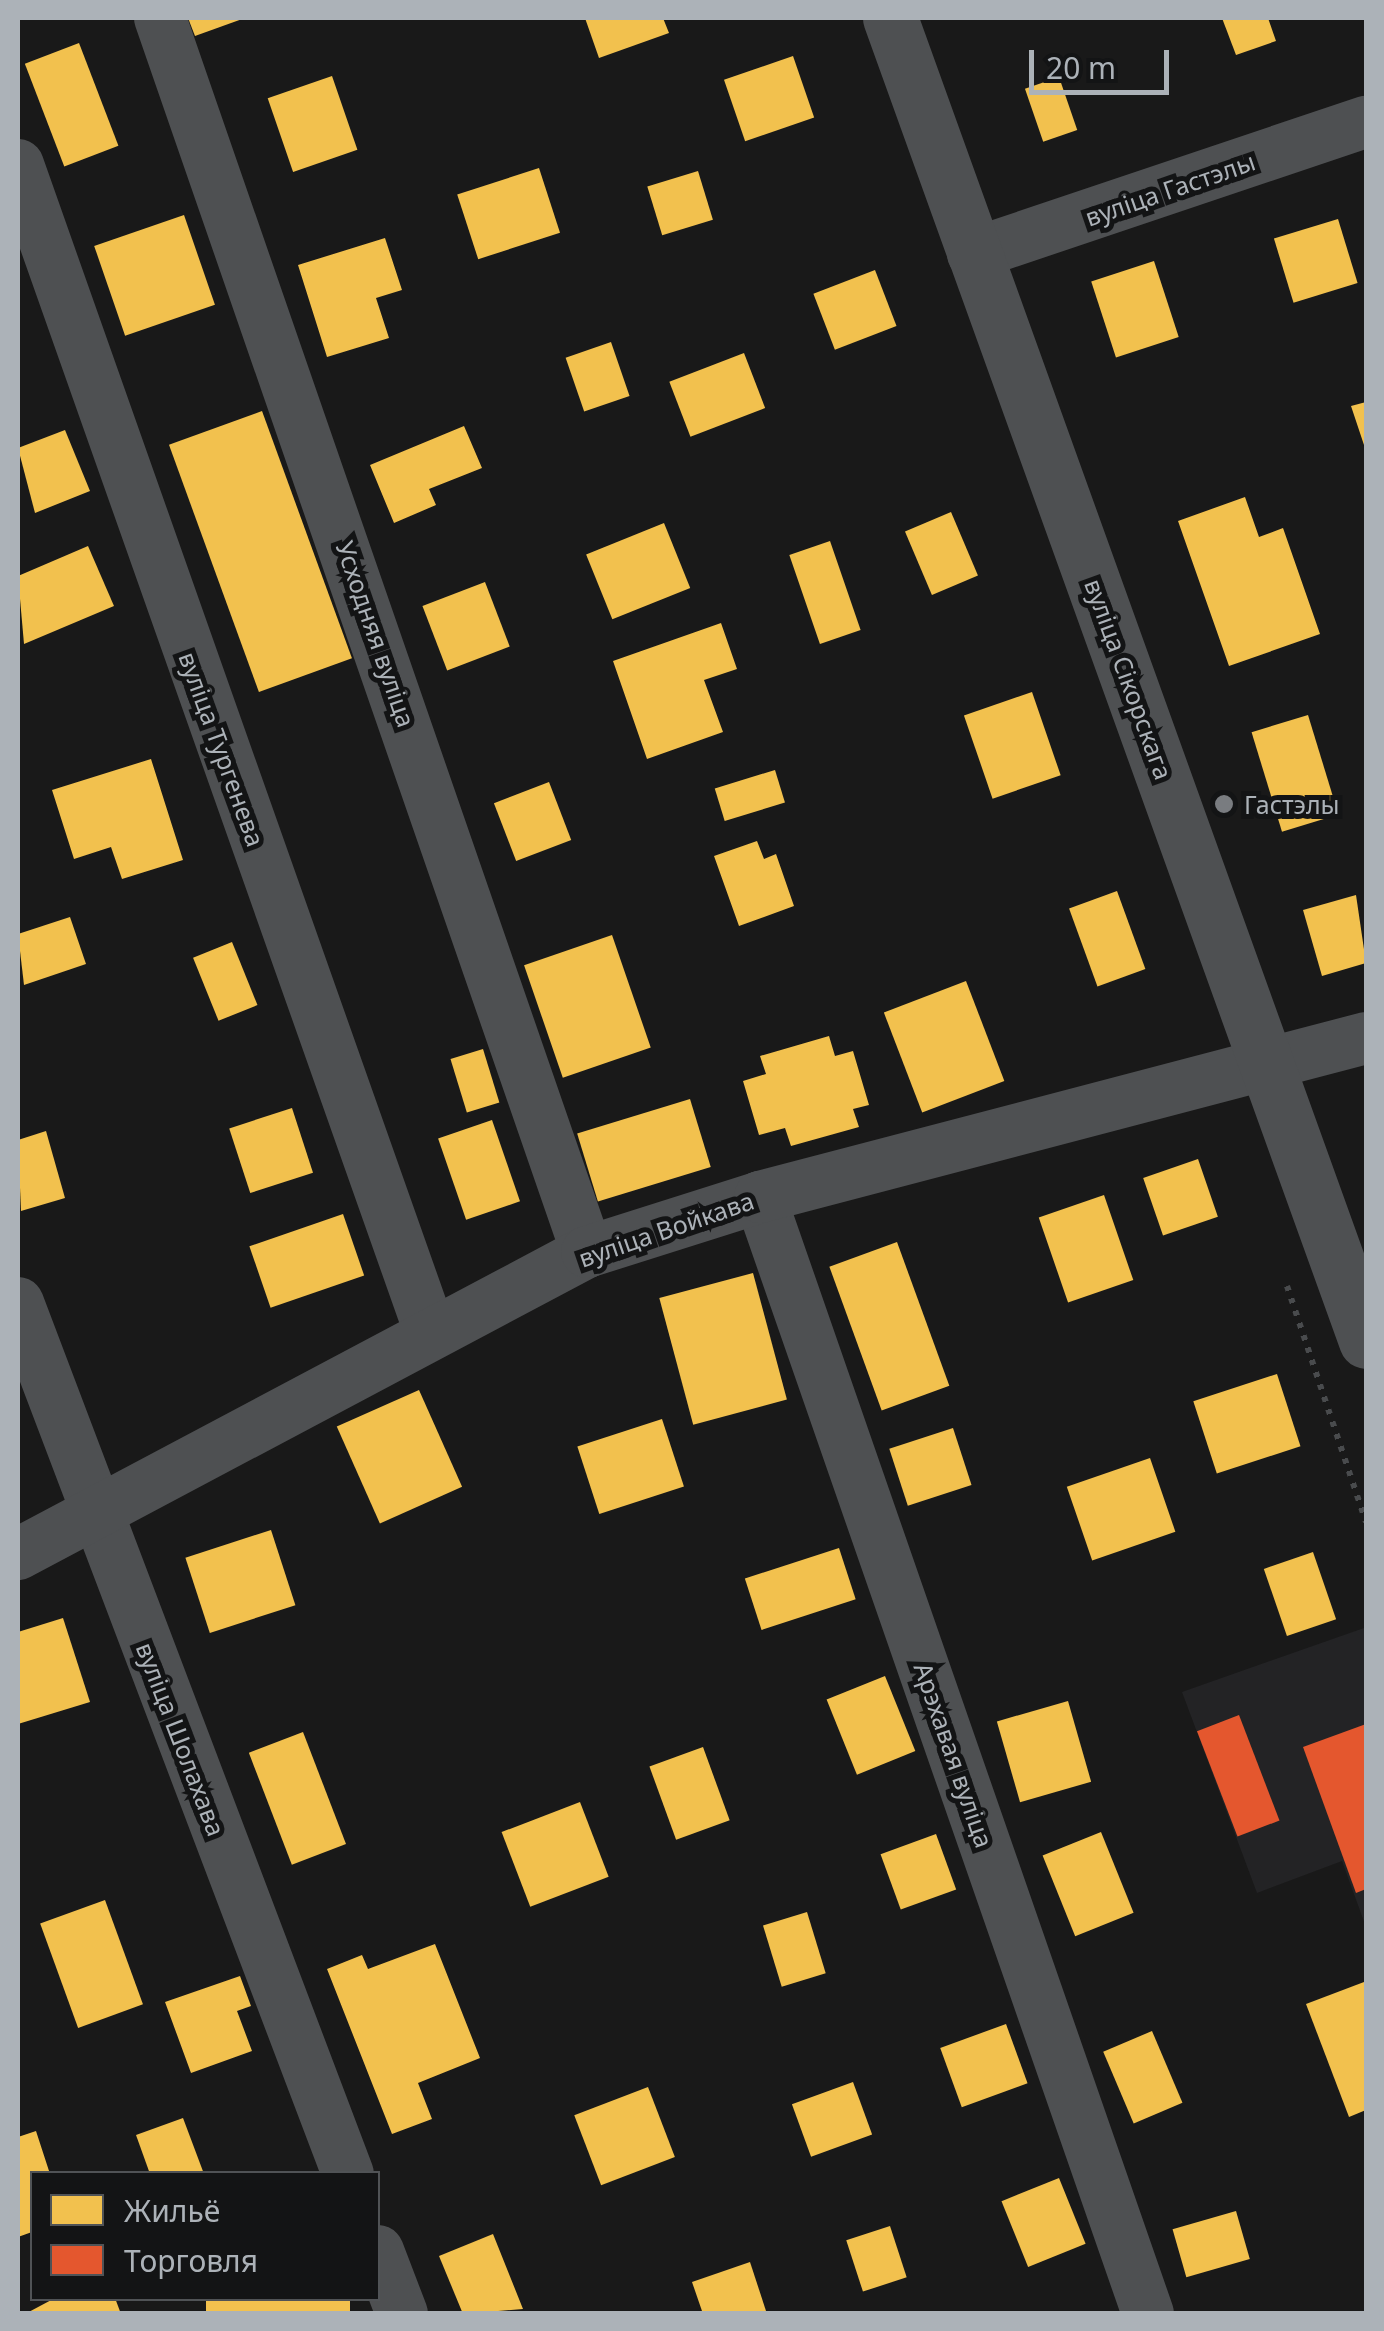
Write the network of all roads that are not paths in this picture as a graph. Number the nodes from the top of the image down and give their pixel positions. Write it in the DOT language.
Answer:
graph roads {
  1 [pos="160,18"];
  2 [pos="890,18"];
  3 [pos="1366,122"];
  4 [pos="18,166"];
  5 [pos="973,254"];
  6 [pos="1366,1038"];
  7 [pos="1270,1062"];
  8 [pos="760,1197"];
  9 [pos="587,1252"];
  10 [pos="18,1302"];
  11 [pos="430,1332"];
  12 [pos="1366,1341"];
  13 [pos="94,1511"];
  14 [pos="18,1554"];
  15 [pos="347,2171"];
  16 [pos="380,2256"];
  17 [pos="402,2314"];
  18 [pos="1148,2314"];
  1 -- 9 [label="street, Усходняя вуліца"];
  2 -- 5 [label="street, вуліца Сікорскага"];
  3 -- 5 [label="street, вуліца Гастэлы"];
  4 -- 11 [label="street, вуліца Тургенева"];
  5 -- 7 [label="street, вуліца Сікорскага"];
  6 -- 7 [label="street, вуліца Войкава"];
  7 -- 8 [label="street, вуліца Войкава"];
  7 -- 12 [label="street, вуліца Сікорскага"];
  8 -- 9 [label="street, вуліца Войкава"];
  8 -- 18 [label="street, Арэхавая вуліца"];
  9 -- 11 [label="street, вуліца Войкава"];
  10 -- 13 [label="street, вуліца Шолахава"];
  11 -- 13 [label="street, вуліца Войкава"];
  13 -- 14 [label="street, вуліца Войкава"];
  13 -- 15 [label="street, вуліца Шолахава"];
  16 -- 17 [label="street"];
}
